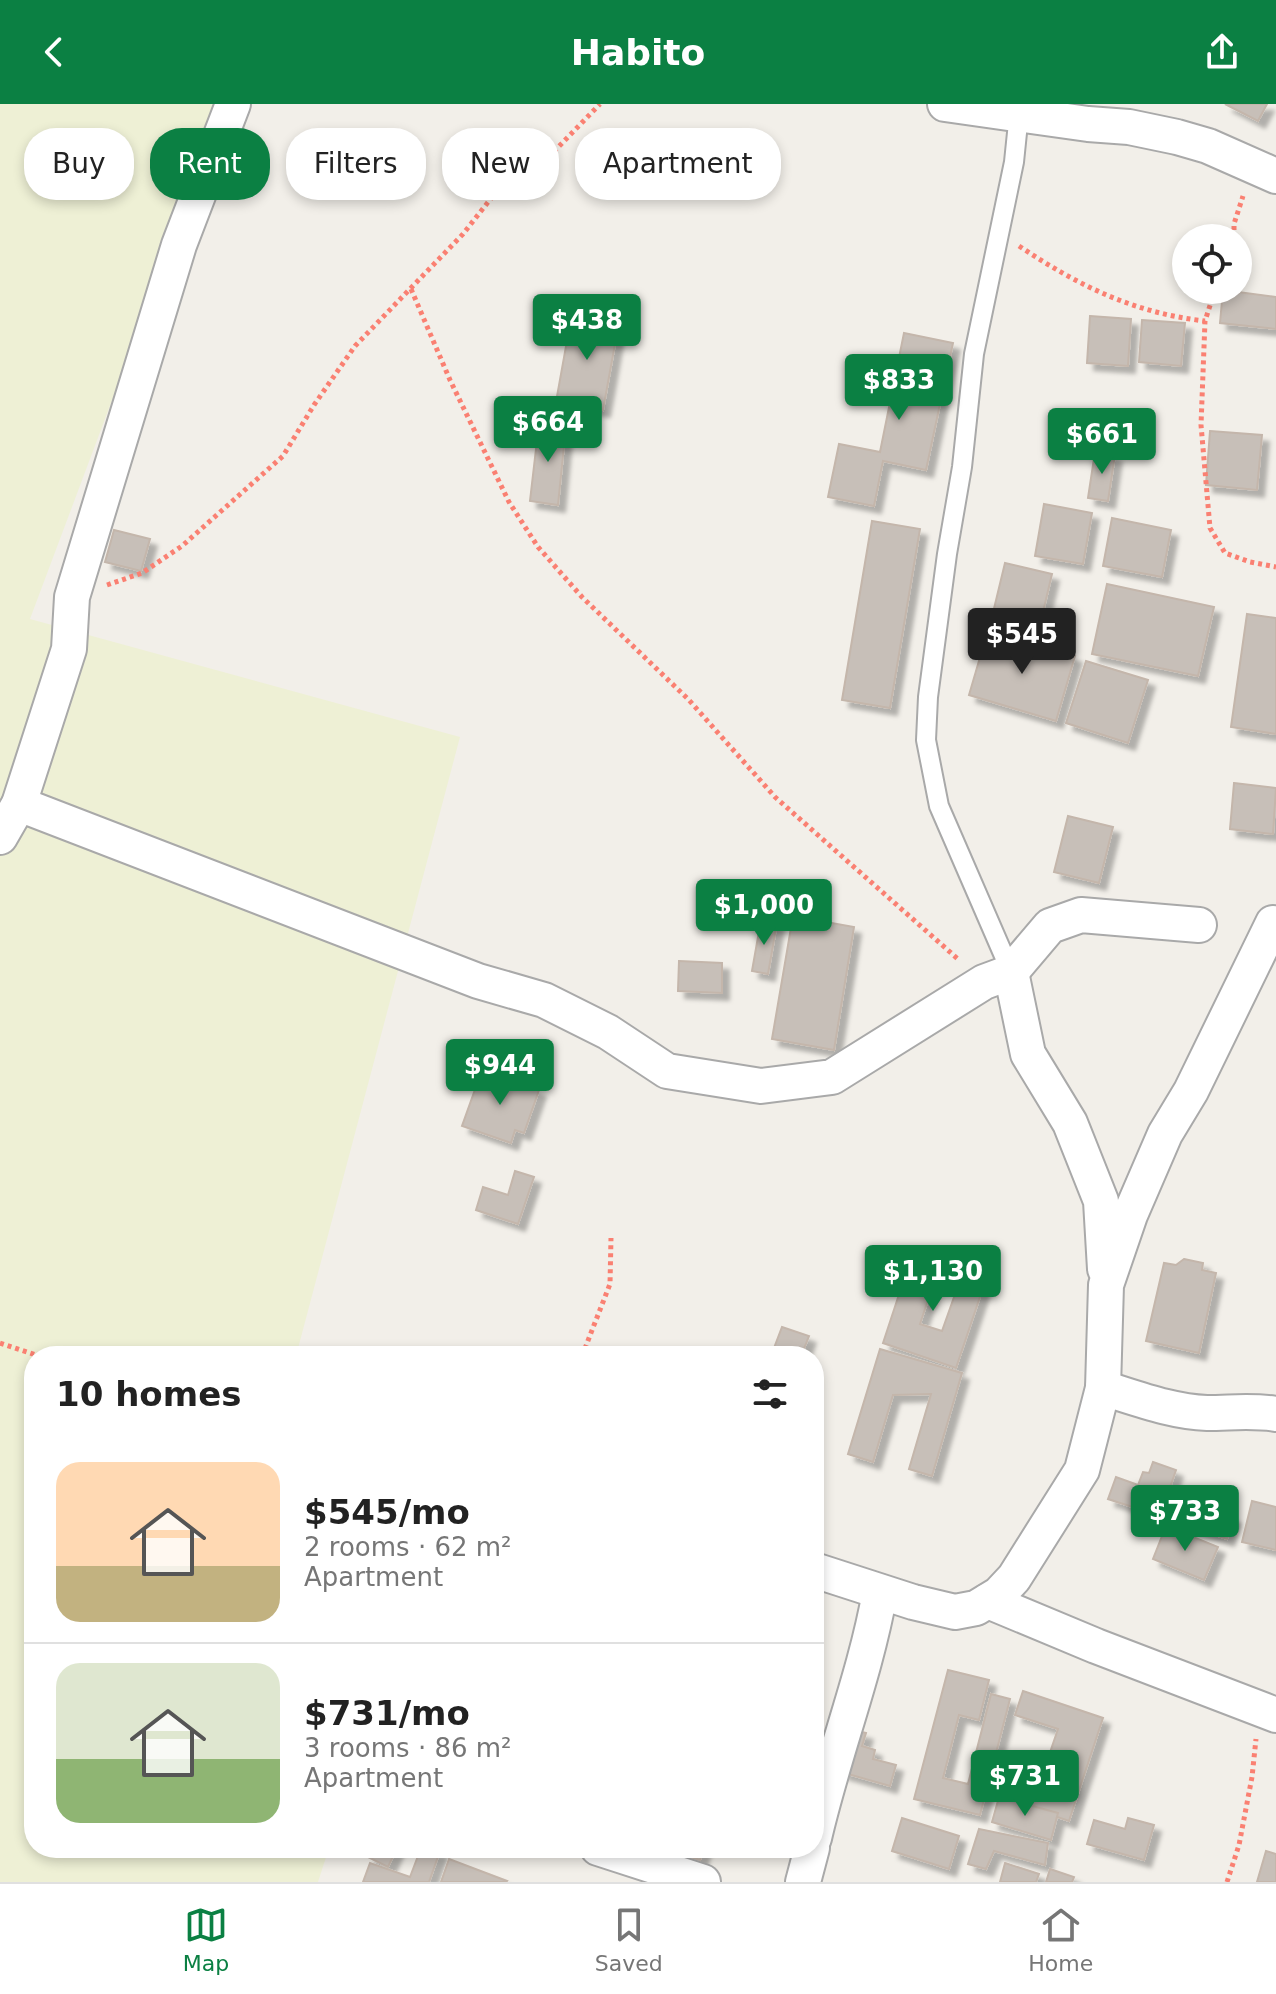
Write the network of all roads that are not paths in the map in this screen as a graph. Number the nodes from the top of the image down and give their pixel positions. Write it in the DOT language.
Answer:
graph roads {
  1 [pos="233,104"];
  2 [pos="945,104"];
  3 [pos="1019,113"];
  4 [pos="1273,175"];
  5 [pos="19,804"];
  6 [pos="0,837"];
  7 [pos="1276,924"];
  8 [pos="1199,925"];
  9 [pos="997,977"];
  10 [pos="1106,1285"];
  11 [pos="1103,1388"];
  12 [pos="1276,1414"];
  13 [pos="824,1573"];
  14 [pos="880,1592"];
  15 [pos="988,1601"];
  16 [pos="1268,1713"];
  17 [pos="824,1794"];
  18 [pos="629,1858"];
  19 [pos="809,1858"];
  20 [pos="703,1882"];
  21 [pos="803,1882"];
  1 -- 5 [label="street"];
  2 -- 3 [label="street"];
  3 -- 4 [label="street"];
  3 -- 9 [label="lane"];
  5 -- 6 [label="street"];
  5 -- 9 [label="street"];
  7 -- 10 [label="street"];
  8 -- 9 [label="street"];
  9 -- 10 [label="street"];
  10 -- 11 [label="street"];
  11 -- 12 [label="street"];
  11 -- 15 [label="street"];
  13 -- 14 [label="street"];
  14 -- 15 [label="street"];
  14 -- 17 [label="street"];
  15 -- 16 [label="street"];
  18 -- 20 [label="street"];
  19 -- 21 [label="street"];
}
